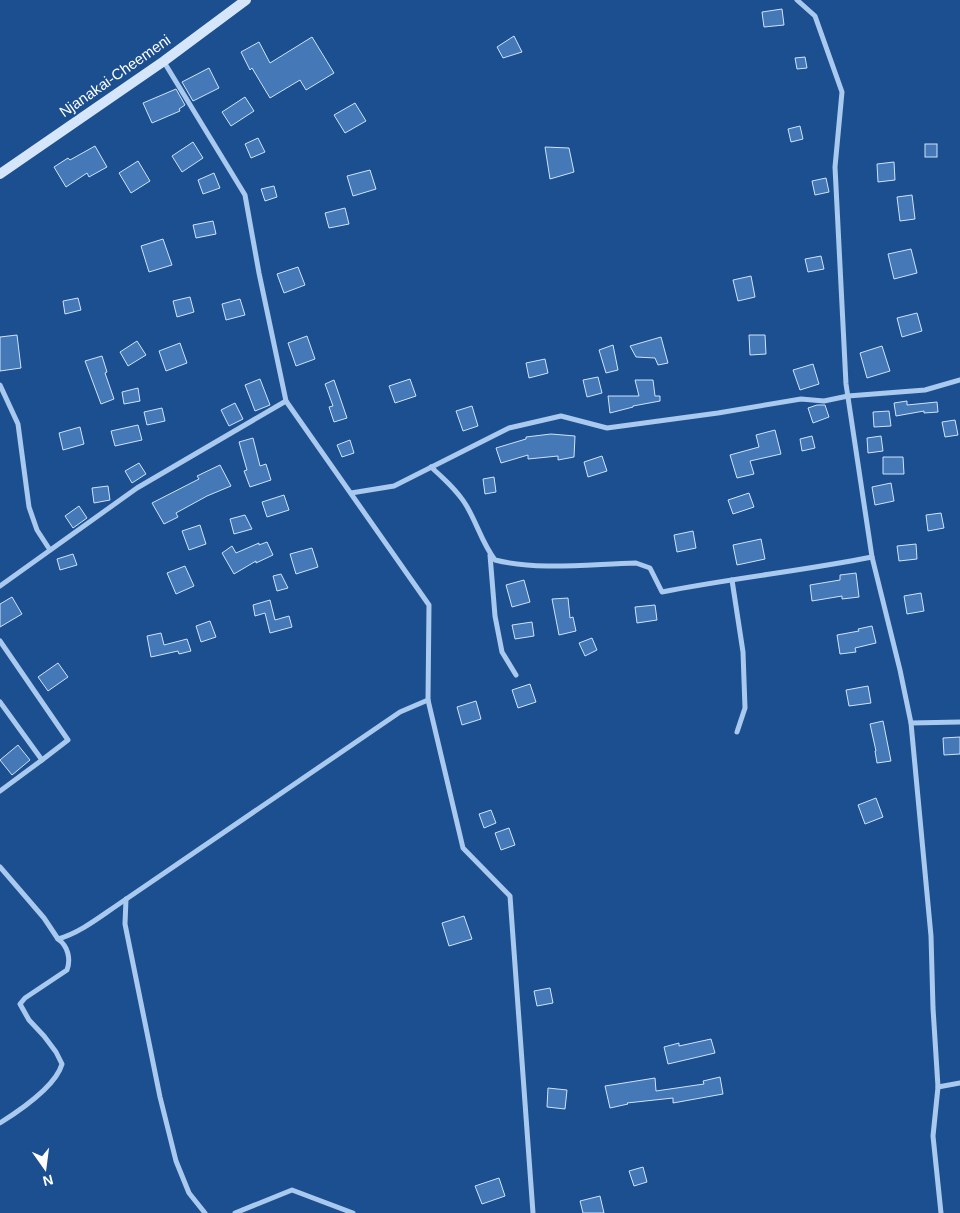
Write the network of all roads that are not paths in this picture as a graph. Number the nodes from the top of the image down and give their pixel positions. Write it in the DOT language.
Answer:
graph roads {
  1 [pos="246,0"];
  2 [pos="797,0"];
  3 [pos="164,61"];
  4 [pos="0,174"];
  5 [pos="960,380"];
  6 [pos="0,386"];
  7 [pos="848,396"];
  8 [pos="286,401"];
  9 [pos="431,467"];
  10 [pos="351,493"];
  11 [pos="50,550"];
  12 [pos="490,554"];
  13 [pos="872,557"];
  14 [pos="732,580"];
  15 [pos="0,586"];
  16 [pos="0,641"];
  17 [pos="516,675"];
  18 [pos="428,700"];
  19 [pos="0,702"];
  20 [pos="911,722"];
  21 [pos="960,722"];
  22 [pos="737,732"];
  23 [pos="42,760"];
  24 [pos="0,791"];
  25 [pos="0,867"];
  26 [pos="126,899"];
  27 [pos="58,938"];
  28 [pos="960,1083"];
  29 [pos="938,1087"];
  30 [pos="0,1123"];
  31 [pos="205,1213"];
  32 [pos="235,1213"];
  33 [pos="353,1213"];
  34 [pos="533,1213"];
  35 [pos="942,1213"];
  1 -- 3 [label="main road, Njanakai-Cheemeni"];
  2 -- 7 [label="street"];
  3 -- 4 [label="main road, Njanakai-Cheemeni"];
  3 -- 8 [label="street"];
  5 -- 7 [label="street"];
  6 -- 11 [label="street"];
  7 -- 9 [label="street"];
  7 -- 13 [label="street"];
  8 -- 10 [label="street"];
  8 -- 11 [label="street"];
  9 -- 10 [label="street"];
  9 -- 12 [label="street"];
  10 -- 18 [label="street"];
  11 -- 15 [label="street"];
  12 -- 14 [label="street"];
  12 -- 17 [label="street"];
  13 -- 14 [label="street"];
  13 -- 20 [label="street"];
  14 -- 22 [label="street"];
  16 -- 23 [label="street"];
  18 -- 26 [label="street"];
  18 -- 34 [label="street"];
  19 -- 23 [label="street"];
  20 -- 21 [label="street"];
  20 -- 29 [label="street"];
  23 -- 24 [label="street"];
  25 -- 27 [label="street"];
  26 -- 27 [label="street"];
  26 -- 31 [label="street"];
  27 -- 30 [label="street"];
  28 -- 29 [label="street"];
  29 -- 35 [label="street"];
  32 -- 33 [label="street"];
}
